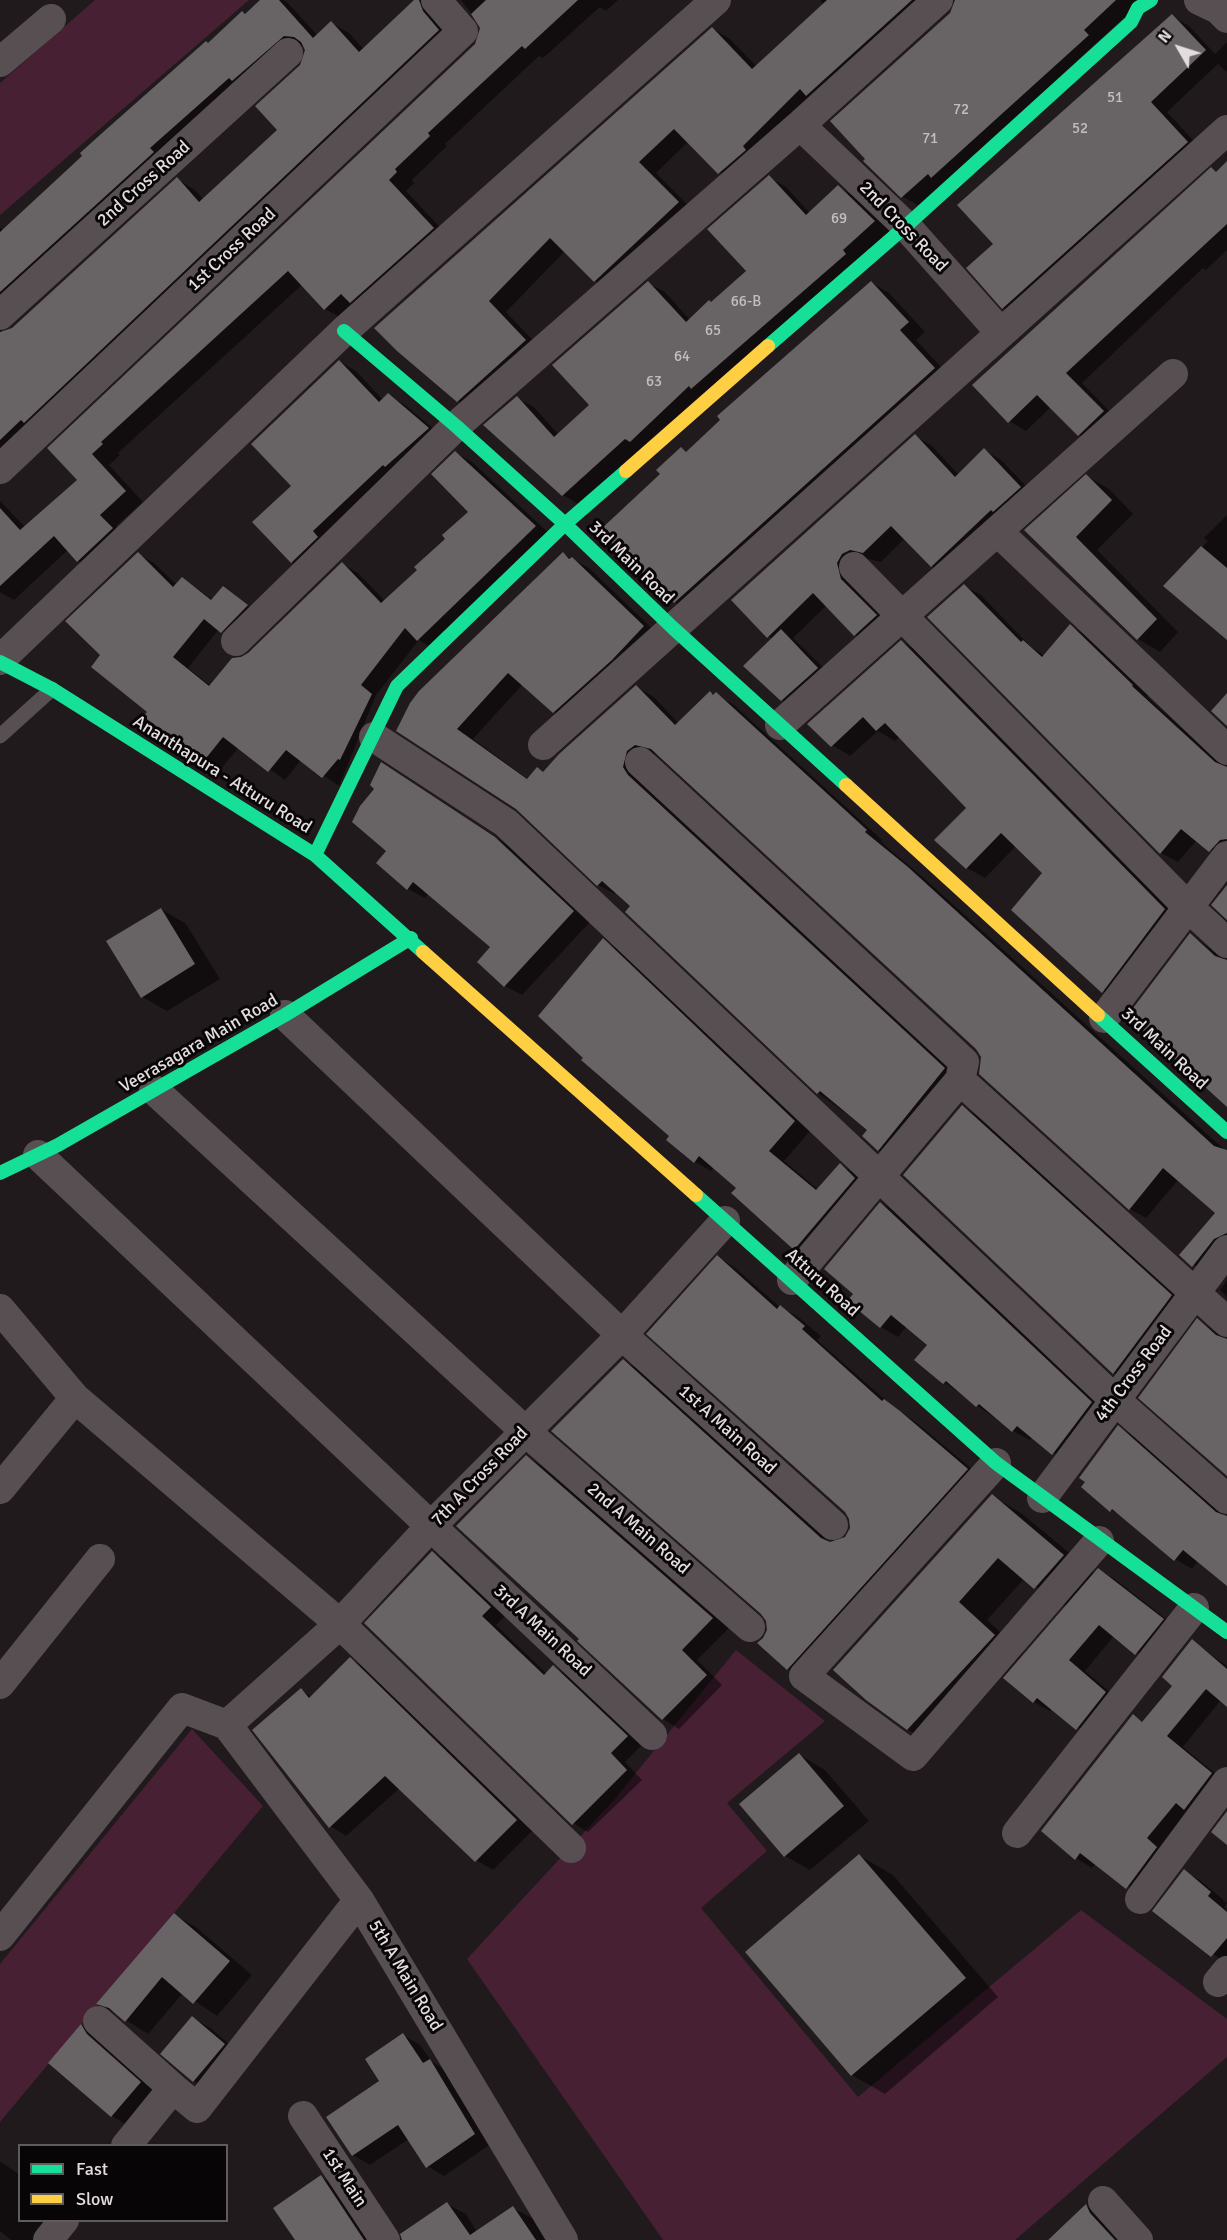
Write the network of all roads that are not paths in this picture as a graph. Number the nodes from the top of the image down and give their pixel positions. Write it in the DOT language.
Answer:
graph roads {
  1 [pos="436,0"];
  2 [pos="716,0"];
  3 [pos="938,0"];
  4 [pos="1199,0"];
  5 [pos="1139,3"];
  6 [pos="1227,18"];
  7 [pos="51,19"];
  8 [pos="288,53"];
  9 [pos="0,62"];
  10 [pos="800,125"];
  11 [pos="1227,130"];
  12 [pos="906,226"];
  13 [pos="0,315"];
  14 [pos="344,331"];
  15 [pos="1001,333"];
  16 [pos="1173,374"];
  17 [pos="456,426"];
  18 [pos="0,470"];
  19 [pos="565,524"];
  20 [pos="997,531"];
  21 [pos="854,567"];
  22 [pos="900,617"];
  23 [pos="673,628"];
  24 [pos="236,641"];
  25 [pos="0,661"];
  26 [pos="52,689"];
  27 [pos="780,725"];
  28 [pos="0,736"];
  29 [pos="374,737"];
  30 [pos="543,745"];
  31 [pos="1227,750"];
  32 [pos="640,762"];
  33 [pos="315,855"];
  34 [pos="1227,856"];
  35 [pos="1188,907"];
  36 [pos="411,938"];
  37 [pos="1227,943"];
  38 [pos="285,1015"];
  39 [pos="1104,1018"];
  40 [pos="960,1080"];
  41 [pos="154,1090"];
  42 [pos="1227,1132"];
  43 [pos="38,1155"];
  44 [pos="0,1173"];
  45 [pos="879,1176"];
  46 [pos="725,1221"];
  47 [pos="1227,1250"];
  48 [pos="792,1280"];
  49 [pos="1195,1293"];
  50 [pos="0,1309"];
  51 [pos="1227,1322"];
  52 [pos="622,1335"];
  53 [pos="75,1398"];
  54 [pos="1115,1400"];
  55 [pos="525,1431"];
  56 [pos="996,1463"];
  57 [pos="0,1489"];
  58 [pos="1042,1498"];
  59 [pos="1227,1499"];
  60 [pos="832,1525"];
  61 [pos="431,1526"];
  62 [pos="1099,1541"];
  63 [pos="100,1558"];
  64 [pos="1194,1608"];
  65 [pos="340,1624"];
  66 [pos="750,1627"];
  67 [pos="1227,1632"];
  68 [pos="0,1684"];
  69 [pos="227,1725"];
  70 [pos="652,1735"];
  71 [pos="1227,1782"];
  72 [pos="1017,1833"];
  73 [pos="571,1848"];
  74 [pos="1140,1899"];
  75 [pos="359,1900"];
  76 [pos="0,1936"];
  77 [pos="98,2021"];
  78 [pos="173,2088"];
  79 [pos="303,2116"];
  80 [pos="127,2144"];
  81 [pos="1103,2201"];
  82 [pos="62,2222"];
  83 [pos="48,2240"];
  84 [pos="385,2240"];
  85 [pos="563,2240"];
  86 [pos="1138,2240"];
  1 -- 18 [label="street, 1st Cross Road"];
  2 -- 14 [label="street"];
  3 -- 10 [label="street"];
  4 -- 6 [label="street"];
  5 -- 12 [label="street"];
  7 -- 9 [label="street"];
  8 -- 13 [label="street, 2nd Cross Road"];
  10 -- 12 [label="street, 2nd Cross Road"];
  10 -- 17 [label="street"];
  11 -- 15 [label="street"];
  12 -- 15 [label="street, 2nd Cross Road"];
  12 -- 19 [label="street"];
  14 -- 17 [label="street"];
  14 -- 25 [label="street"];
  15 -- 23 [label="street"];
  16 -- 20 [label="street"];
  17 -- 19 [label="street"];
  17 -- 24 [label="street"];
  19 -- 23 [label="street, 3rd Main Road"];
  19 -- 29 [label="street"];
  20 -- 22 [label="street"];
  20 -- 31 [label="street"];
  21 -- 22 [label="street"];
  22 -- 27 [label="street"];
  22 -- 35 [label="street"];
  23 -- 27 [label="street, 3rd Main Road"];
  23 -- 30 [label="street"];
  25 -- 26 [label="street, Ananthapura - Atturu Road"];
  26 -- 28 [label="lane"];
  26 -- 33 [label="street, Ananthapura - Atturu Road"];
  27 -- 39 [label="street, 3rd Main Road"];
  29 -- 33 [label="street"];
  29 -- 45 [label="street"];
  32 -- 40 [label="street"];
  33 -- 36 [label="street, Ananthapura - Atturu Road"];
  34 -- 35 [label="street"];
  35 -- 37 [label="street"];
  35 -- 39 [label="street"];
  36 -- 38 [label="street, Veerasagara Main Road"];
  36 -- 46 [label="street, Atturu Road"];
  38 -- 41 [label="street, Veerasagara Main Road"];
  38 -- 52 [label="street, 1st A Main Road"];
  39 -- 42 [label="street, 3rd Main Road"];
  40 -- 45 [label="street"];
  40 -- 49 [label="street"];
  41 -- 43 [label="street, Veerasagara Main Road"];
  41 -- 55 [label="street, 2nd A Main Road"];
  43 -- 44 [label="street, Veerasagara Main Road"];
  43 -- 61 [label="street, 3rd A Main Road"];
  45 -- 48 [label="street"];
  45 -- 54 [label="street"];
  46 -- 48 [label="street, Atturu Road"];
  46 -- 52 [label="street, 7th A Cross Road"];
  47 -- 49 [label="street, 4th Cross Road"];
  48 -- 56 [label="street, Atturu Road"];
  49 -- 51 [label="street"];
  49 -- 54 [label="street, 4th Cross Road"];
  50 -- 53 [label="street"];
  52 -- 55 [label="street, 7th A Cross Road"];
  52 -- 60 [label="street, 1st A Main Road"];
  53 -- 57 [label="street"];
  53 -- 65 [label="street"];
  54 -- 58 [label="street, 4th Cross Road"];
  54 -- 59 [label="street"];
  55 -- 61 [label="street, 7th A Cross Road"];
  55 -- 66 [label="street, 2nd A Main Road"];
  56 -- 58 [label="street, Atturu Road"];
  56 -- 62 [label="street"];
  58 -- 62 [label="street, Atturu Road"];
  61 -- 65 [label="street, 7th A Cross Road"];
  61 -- 70 [label="street, 3rd A Main Road"];
  62 -- 64 [label="street, Atturu Road"];
  63 -- 68 [label="street"];
  64 -- 67 [label="street, Atturu Road"];
  64 -- 72 [label="street"];
  65 -- 69 [label="street, 7th A Cross Road"];
  65 -- 73 [label="street"];
  69 -- 75 [label="street, 5th A Main Road"];
  69 -- 76 [label="street"];
  71 -- 74 [label="street"];
  75 -- 78 [label="street"];
  75 -- 85 [label="street, 5th A Main Road"];
  77 -- 78 [label="street"];
  78 -- 80 [label="street"];
  79 -- 84 [label="street, 1st Main"];
  81 -- 86 [label="street"];
  82 -- 83 [label="street"];
}
